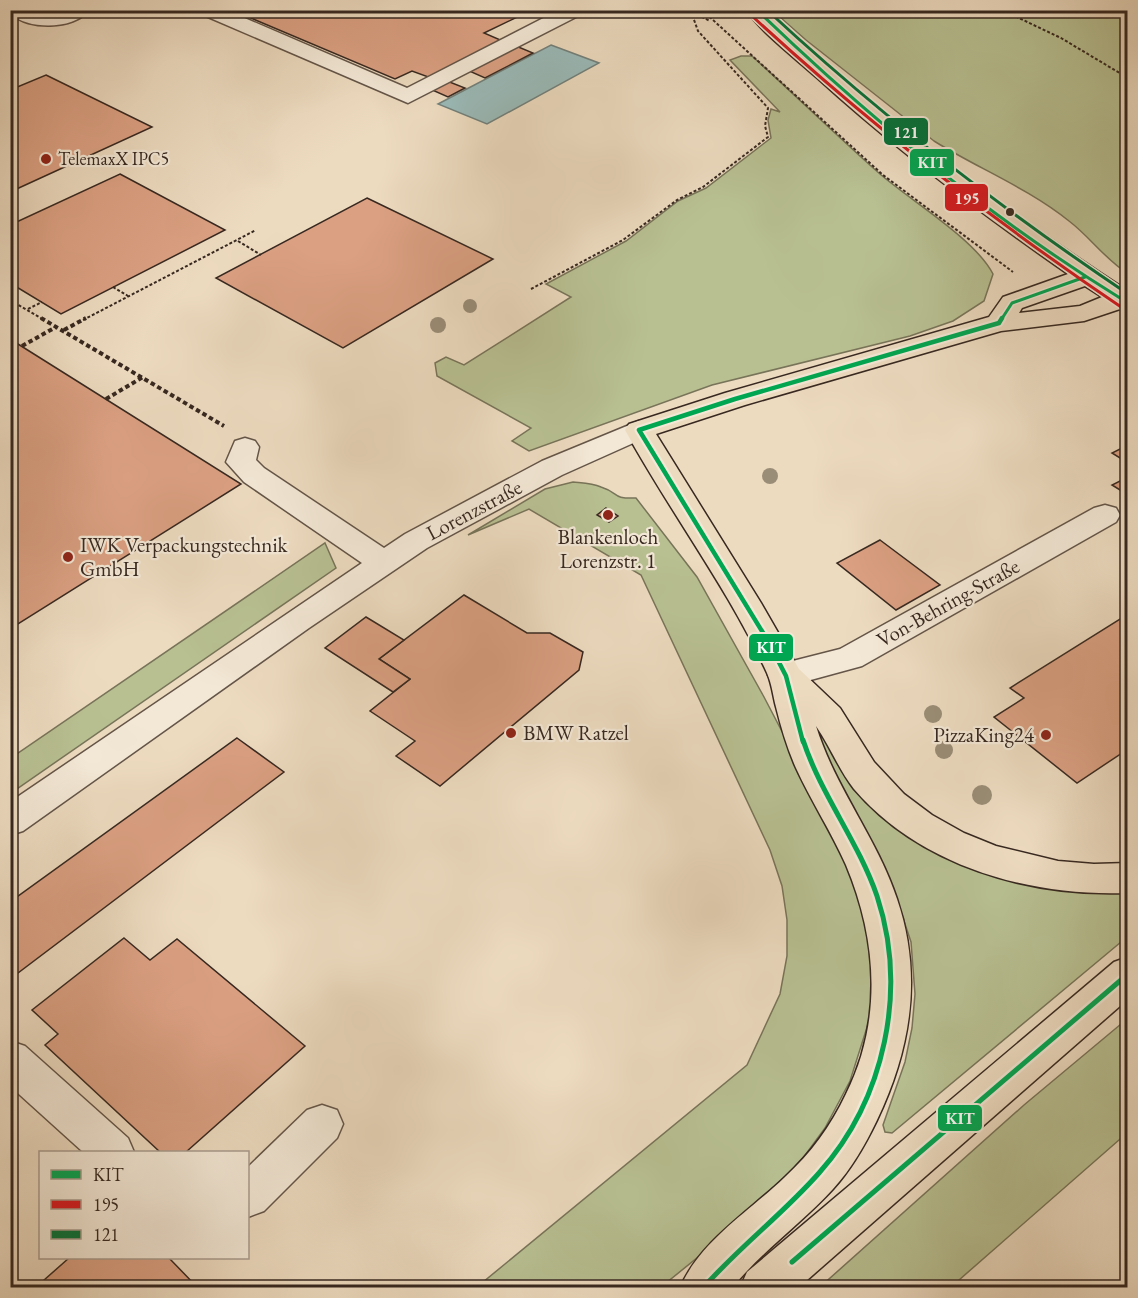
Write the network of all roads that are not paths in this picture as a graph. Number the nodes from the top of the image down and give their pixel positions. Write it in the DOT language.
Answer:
graph roads {
  1 [pos="18,10"];
  2 [pos="79,10"];
  3 [pos="208,10"];
  4 [pos="575,10"];
  5 [pos="756,10"];
  6 [pos="1086,277"];
  7 [pos="1125,301"];
  8 [pos="999,323"];
  9 [pos="639,430"];
  10 [pos="245,447"];
  11 [pos="1105,515"];
  12 [pos="384,563"];
  13 [pos="785,675"];
  14 [pos="10,821"];
  15 [pos="1128,878"];
  16 [pos="1128,974"];
  17 [pos="10,1059"];
  18 [pos="322,1124"];
  19 [pos="112,1151"];
  20 [pos="249,1195"];
  21 [pos="703,1287"];
  22 [pos="763,1287"];
  1 -- 2 [label="street"];
  3 -- 4 [label="street"];
  5 -- 6 [label="main road"];
  6 -- 7 [label="main road"];
  6 -- 8 [label="main road"];
  7 -- 8 [label="main road, Lorenzstraße"];
  8 -- 9 [label="main road, Lorenzstraße"];
  9 -- 12 [label="street, Lorenzstraße"];
  9 -- 13 [label="main road"];
  10 -- 12 [label="street"];
  11 -- 13 [label="street, Von-Behring-Straße"];
  12 -- 14 [label="street, Lorenzstraße"];
  13 -- 15 [label="main road"];
  13 -- 21 [label="main road"];
  16 -- 22 [label="main road"];
  17 -- 19 [label="street"];
  18 -- 20 [label="street"];
}
